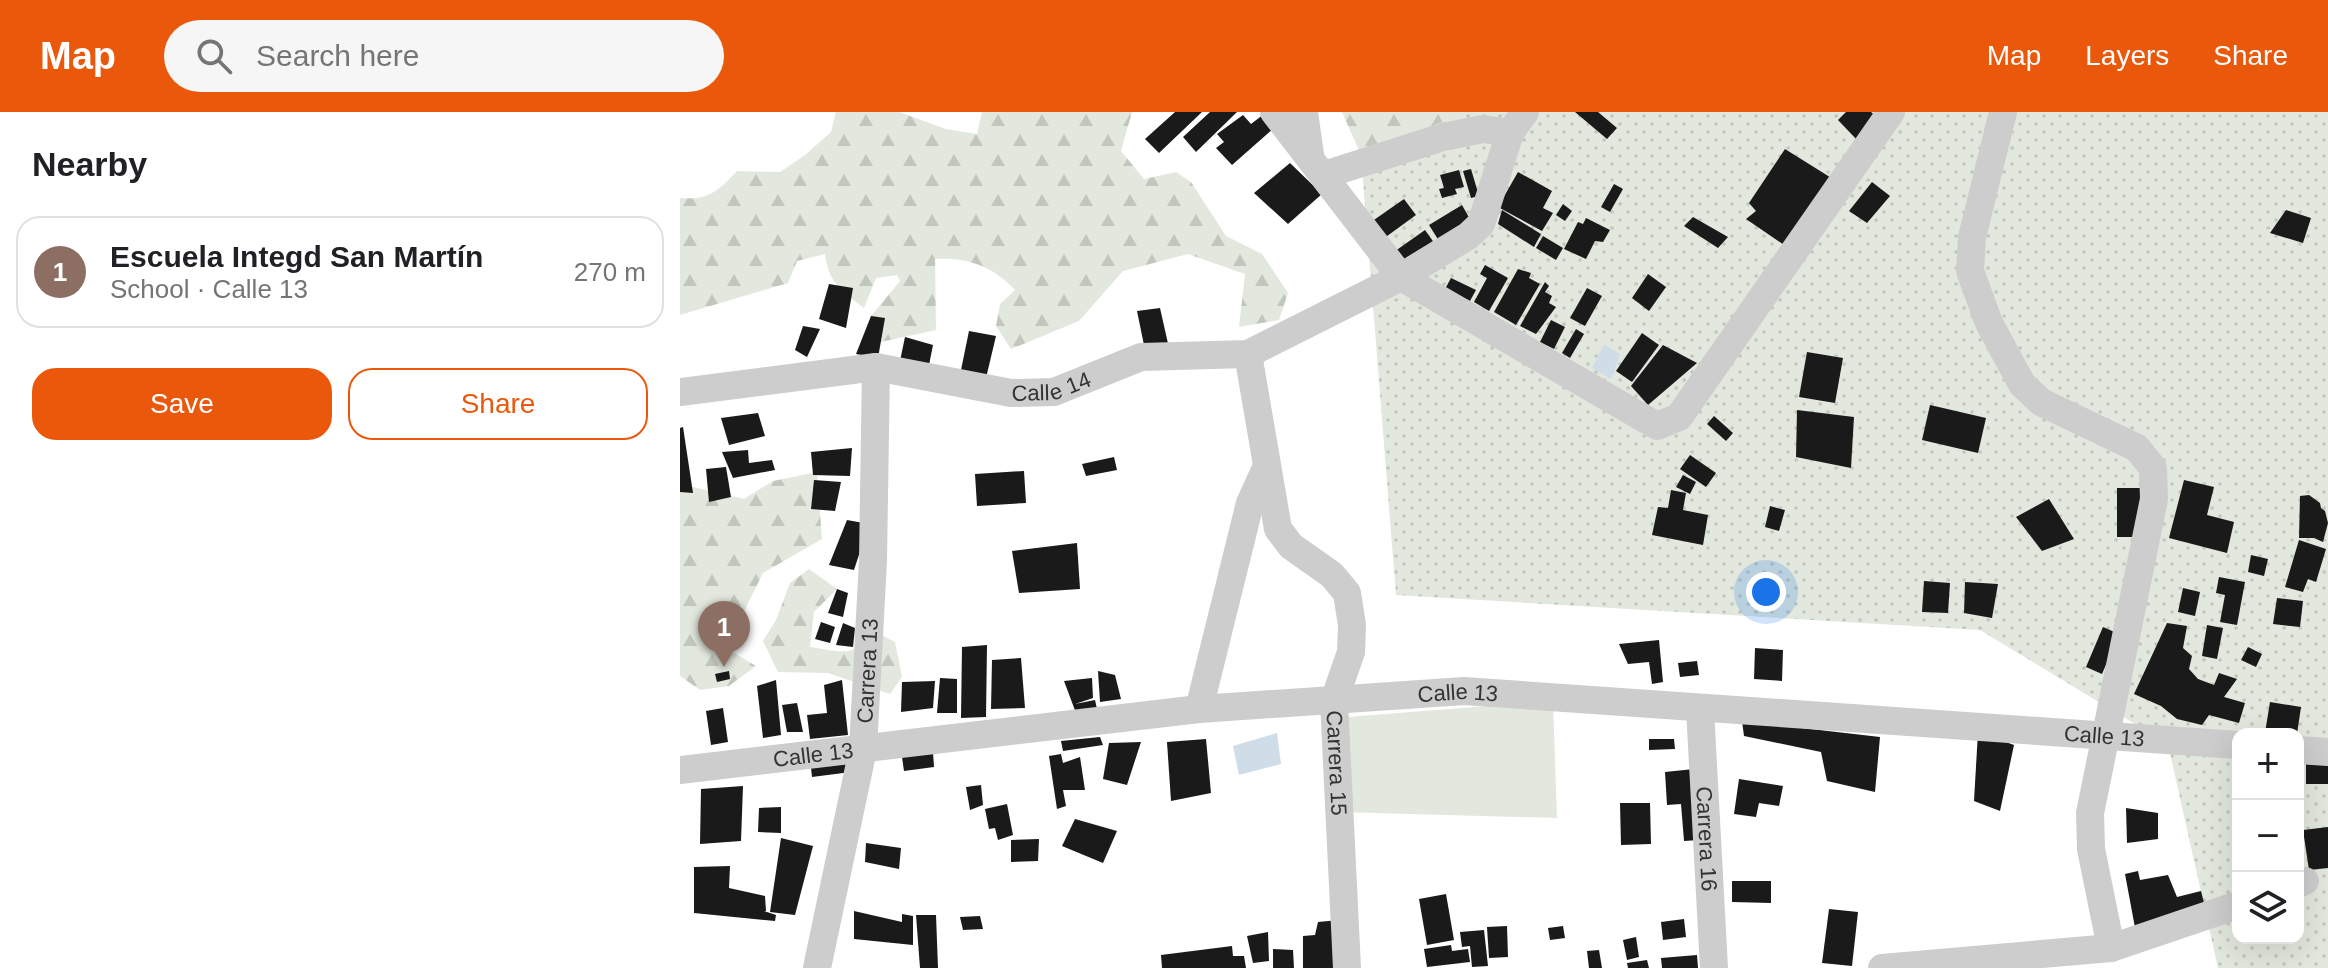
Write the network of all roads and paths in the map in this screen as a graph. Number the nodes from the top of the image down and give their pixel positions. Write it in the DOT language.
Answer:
graph roads {
  1 [pos="1274,112"];
  2 [pos="1304,112"];
  3 [pos="1891,112"];
  4 [pos="2003,112"];
  5 [pos="1518,122"];
  6 [pos="1317,165"];
  7 [pos="1401,277"];
  8 [pos="1248,354"];
  9 [pos="876,367"];
  10 [pos="680,392"];
  11 [pos="1266,468"];
  12 [pos="1334,701"];
  13 [pos="1199,709"];
  14 [pos="1700,709"];
  15 [pos="2107,735"];
  16 [pos="2232,745"];
  17 [pos="863,749"];
  18 [pos="2304,750"];
  19 [pos="2328,752"];
  20 [pos="680,770"];
  21 [pos="2232,907"];
  22 [pos="2111,948"];
  23 [pos="817,968"];
  24 [pos="1347,968"];
  25 [pos="1714,968"];
  26 [pos="1882,968"];
  1 -- 6 [label="street"];
  2 -- 6 [label="street"];
  3 -- 7 [label="street"];
  4 -- 15 [label="street"];
  5 -- 6 [label="street"];
  5 -- 7 [label="street, Calle 14"];
  6 -- 7 [label="street"];
  7 -- 8 [label="street, Calle 14"];
  8 -- 9 [label="street, Calle 14"];
  8 -- 11 [label="street, Carrera 15"];
  9 -- 10 [label="street, Calle 14"];
  9 -- 17 [label="street, Carrera 13"];
  11 -- 12 [label="street, Carrera 15"];
  11 -- 13 [label="street"];
  12 -- 13 [label="street, Calle 13"];
  12 -- 14 [label="street, Calle 13"];
  12 -- 24 [label="street, Carrera 15"];
  13 -- 17 [label="street, Calle 13"];
  14 -- 15 [label="street, Calle 13"];
  14 -- 25 [label="street, Carrera 16"];
  15 -- 16 [label="street, Calle 13"];
  15 -- 22 [label="street"];
  17 -- 20 [label="street, Calle 13"];
  17 -- 23 [label="street, Carrera 13"];
  18 -- 19 [label="street"];
  21 -- 22 [label="street"];
  22 -- 26 [label="street"];
}
